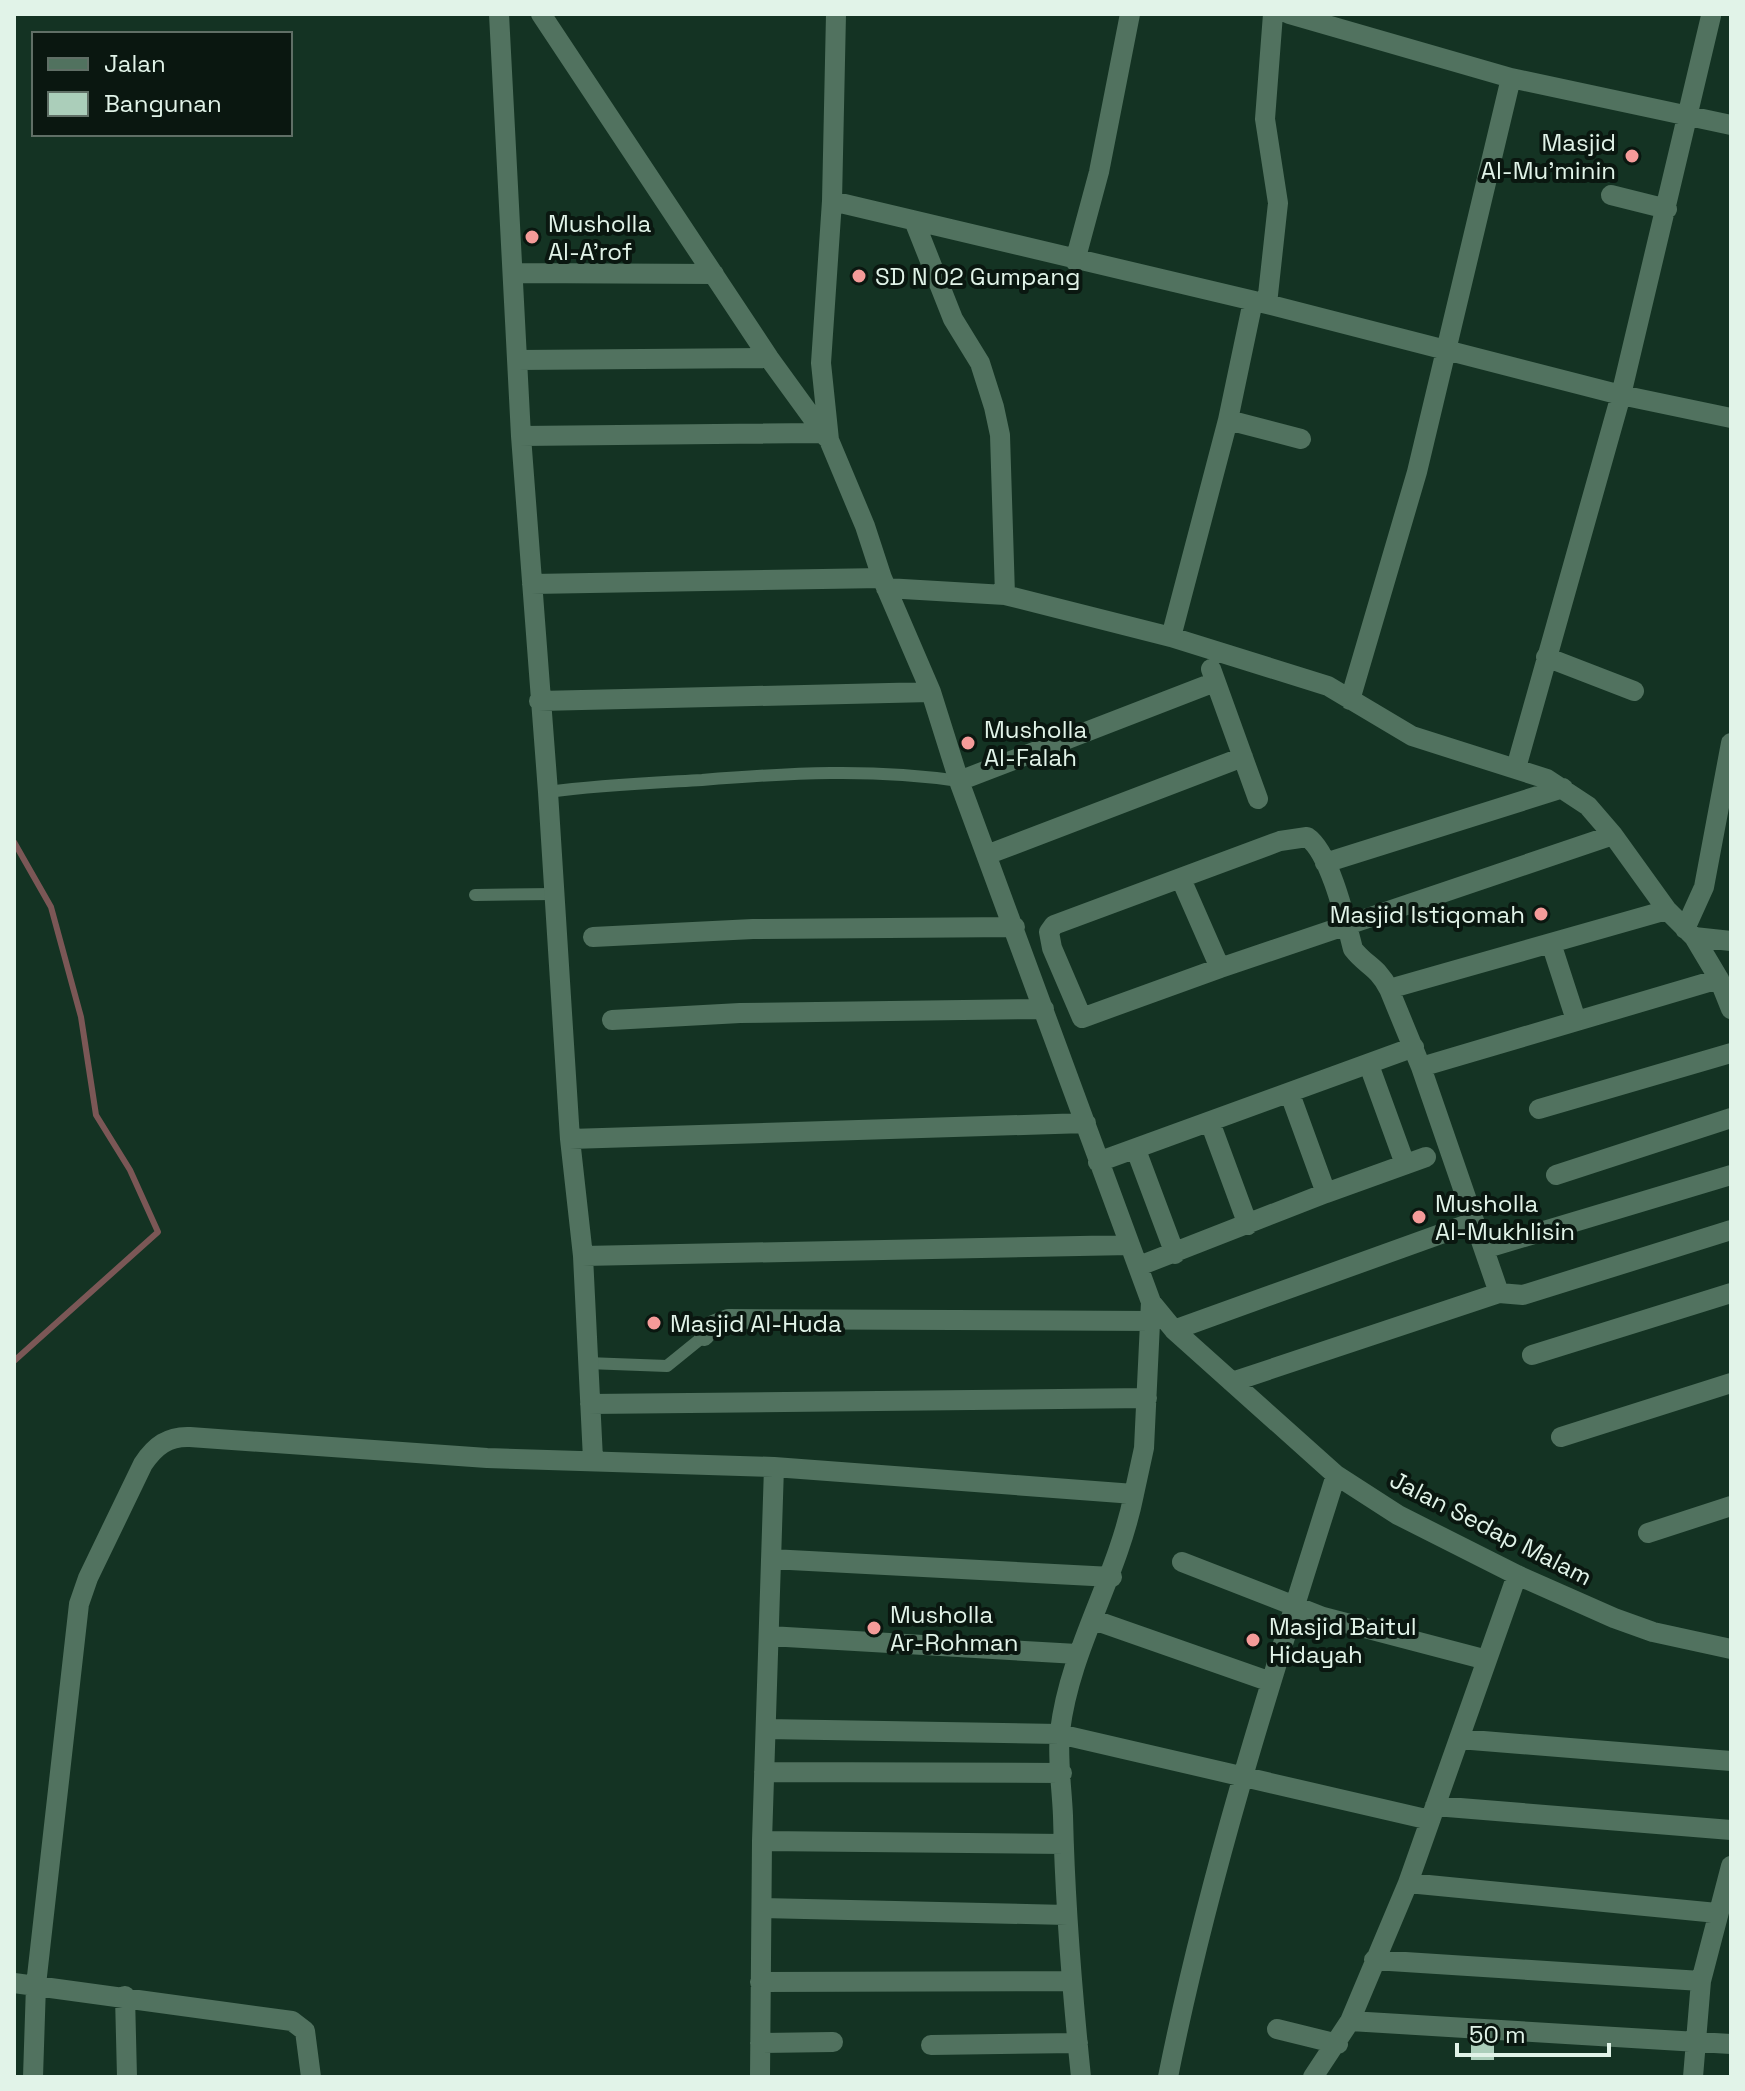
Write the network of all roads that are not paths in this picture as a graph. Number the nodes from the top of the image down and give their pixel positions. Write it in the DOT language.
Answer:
graph roads {
  1 [pos="499,14"];
  2 [pos="541,14"];
  3 [pos="836,14"];
  4 [pos="1130,14"];
  5 [pos="1273,14"];
  6 [pos="1289,14"];
  7 [pos="1711,16"];
  8 [pos="1511,78"];
  9 [pos="1688,114"];
  10 [pos="1731,125"];
  11 [pos="1611,195"];
  12 [pos="832,201"];
  13 [pos="1667,209"];
  14 [pos="915,223"];
  15 [pos="1075,261"];
  16 [pos="515,273"];
  17 [pos="714,274"];
  18 [pos="1260,303"];
  19 [pos="1447,349"];
  20 [pos="769,358"];
  21 [pos="519,360"];
  22 [pos="1621,395"];
  23 [pos="1731,418"];
  24 [pos="1228,420"];
  25 [pos="521,436"];
  26 [pos="825,437"];
  27 [pos="1301,439"];
  28 [pos="884,583"];
  29 [pos="532,584"];
  30 [pos="1005,595"];
  31 [pos="1171,637"];
  32 [pos="1205,650"];
  33 [pos="1546,657"];
  34 [pos="1215,682"];
  35 [pos="1634,691"];
  36 [pos="931,692"];
  37 [pos="1350,700"];
  38 [pos="539,701"];
  39 [pos="1731,743"];
  40 [pos="1243,757"];
  41 [pos="1516,768"];
  42 [pos="1728,768"];
  43 [pos="959,781"];
  44 [pos="1563,788"];
  45 [pos="548,792"];
  46 [pos="1258,799"];
  47 [pos="1613,835"];
  48 [pos="989,854"];
  49 [pos="1325,863"];
  50 [pos="1181,879"];
  51 [pos="554,894"];
  52 [pos="475,895"];
  53 [pos="1667,910"];
  54 [pos="1346,923"];
  55 [pos="1015,927"];
  56 [pos="1690,933"];
  57 [pos="593,937"];
  58 [pos="1731,941"];
  59 [pos="1551,943"];
  60 [pos="1220,968"];
  61 [pos="1064,979"];
  62 [pos="1719,979"];
  63 [pos="1389,989"];
  64 [pos="1041,999"];
  65 [pos="1731,1009"];
  66 [pos="612,1020"];
  67 [pos="1576,1020"];
  68 [pos="1414,1047"];
  69 [pos="1731,1053"];
  70 [pos="1369,1065"];
  71 [pos="1421,1067"];
  72 [pos="1290,1094"];
  73 [pos="1539,1109"];
  74 [pos="1731,1118"];
  75 [pos="1210,1122"];
  76 [pos="1086,1123"];
  77 [pos="570,1139"];
  78 [pos="1136,1150"];
  79 [pos="1426,1157"];
  80 [pos="1098,1162"];
  81 [pos="1405,1164"];
  82 [pos="1556,1175"];
  83 [pos="1731,1175"];
  84 [pos="1326,1193"];
  85 [pos="1474,1222"];
  86 [pos="1248,1225"];
  87 [pos="1731,1230"];
  88 [pos="1130,1245"];
  89 [pos="1484,1249"];
  90 [pos="1175,1254"];
  91 [pos="583,1256"];
  92 [pos="1139,1266"];
  93 [pos="1499,1293"];
  94 [pos="1731,1293"];
  95 [pos="1151,1311"];
  96 [pos="1174,1330"];
  97 [pos="704,1336"];
  98 [pos="1532,1355"];
  99 [pos="587,1363"];
  100 [pos="1232,1382"];
  101 [pos="1731,1383"];
  102 [pos="1147,1398"];
  103 [pos="590,1404"];
  104 [pos="1561,1437"];
  105 [pos="593,1459"];
  106 [pos="774,1467"];
  107 [pos="1336,1475"];
  108 [pos="1134,1494"];
  109 [pos="1731,1506"];
  110 [pos="1648,1533"];
  111 [pos="771,1559"];
  112 [pos="1182,1562"];
  113 [pos="1517,1575"];
  114 [pos="1112,1577"];
  115 [pos="1295,1606"];
  116 [pos="1094,1620"];
  117 [pos="769,1636"];
  118 [pos="1731,1649"];
  119 [pos="1077,1654"];
  120 [pos="1487,1660"];
  121 [pos="1271,1682"];
  122 [pos="766,1729"];
  123 [pos="1059,1734"];
  124 [pos="1459,1739"];
  125 [pos="1731,1761"];
  126 [pos="764,1772"];
  127 [pos="1062,1773"];
  128 [pos="1241,1776"];
  129 [pos="1432,1813"];
  130 [pos="1731,1830"];
  131 [pos="762,1841"];
  132 [pos="1064,1844"];
  133 [pos="1731,1866"];
  134 [pos="1408,1883"];
  135 [pos="762,1908"];
  136 [pos="1717,1913"];
  137 [pos="1067,1915"];
  138 [pos="1374,1960"];
  139 [pos="1071,1981"];
  140 [pos="1701,1981"];
  141 [pos="760,1982"];
  142 [pos="14,1983"];
  143 [pos="36,1985"];
  144 [pos="125,1996"];
  145 [pos="1350,2021"];
  146 [pos="1277,2029"];
  147 [pos="1694,2040"];
  148 [pos="833,2042"];
  149 [pos="760,2043"];
  150 [pos="1078,2043"];
  151 [pos="1338,2044"];
  152 [pos="1731,2044"];
  153 [pos="931,2045"];
  154 [pos="33,2077"];
  155 [pos="127,2077"];
  156 [pos="311,2077"];
  157 [pos="760,2077"];
  158 [pos="1081,2077"];
  159 [pos="1168,2077"];
  160 [pos="1313,2077"];
  161 [pos="1693,2077"];
  1 -- 16 [label="street"];
  2 -- 17 [label="street"];
  3 -- 12 [label="street"];
  4 -- 15 [label="street"];
  5 -- 18 [label="street"];
  6 -- 8 [label="street"];
  7 -- 9 [label="street"];
  8 -- 9 [label="street"];
  8 -- 19 [label="street"];
  9 -- 10 [label="street"];
  9 -- 13 [label="street"];
  11 -- 13 [label="street"];
  12 -- 14 [label="street"];
  12 -- 26 [label="street"];
  13 -- 22 [label="street"];
  14 -- 15 [label="street"];
  14 -- 30 [label="street"];
  15 -- 18 [label="street"];
  16 -- 17 [label="street"];
  16 -- 21 [label="street"];
  17 -- 20 [label="street"];
  18 -- 19 [label="street"];
  18 -- 24 [label="street"];
  19 -- 22 [label="street"];
  19 -- 37 [label="street"];
  20 -- 21 [label="street"];
  20 -- 26 [label="street"];
  21 -- 25 [label="street"];
  22 -- 23 [label="street"];
  22 -- 33 [label="street"];
  24 -- 27 [label="street"];
  24 -- 31 [label="street"];
  25 -- 26 [label="street"];
  25 -- 29 [label="street"];
  26 -- 28 [label="street"];
  28 -- 29 [label="street"];
  28 -- 30 [label="street"];
  28 -- 36 [label="street"];
  29 -- 38 [label="street"];
  30 -- 31 [label="street"];
  31 -- 32 [label="street"];
  32 -- 34 [label="street"];
  32 -- 37 [label="street"];
  33 -- 35 [label="street"];
  33 -- 41 [label="street"];
  34 -- 40 [label="street"];
  34 -- 43 [label="street"];
  36 -- 38 [label="street"];
  36 -- 43 [label="street"];
  37 -- 41 [label="street"];
  38 -- 45 [label="street"];
  39 -- 42 [label="street"];
  40 -- 46 [label="street"];
  40 -- 48 [label="street"];
  41 -- 44 [label="street"];
  42 -- 56 [label="street"];
  43 -- 45 [label="lane"];
  43 -- 48 [label="street"];
  44 -- 47 [label="street"];
  44 -- 49 [label="street"];
  45 -- 51 [label="street"];
  47 -- 53 [label="street"];
  47 -- 54 [label="street"];
  48 -- 55 [label="street"];
  49 -- 50 [label="street"];
  49 -- 54 [label="street"];
  50 -- 60 [label="street"];
  50 -- 61 [label="street"];
  51 -- 52 [label="lane"];
  51 -- 77 [label="street"];
  53 -- 56 [label="street"];
  53 -- 59 [label="street"];
  54 -- 60 [label="street"];
  54 -- 63 [label="street"];
  55 -- 57 [label="street"];
  55 -- 64 [label="street"];
  56 -- 58 [label="street"];
  56 -- 62 [label="street"];
  59 -- 63 [label="street"];
  59 -- 67 [label="street"];
  60 -- 61 [label="street"];
  61 -- 64 [label="street"];
  62 -- 65 [label="street"];
  62 -- 67 [label="street"];
  63 -- 68 [label="street"];
  64 -- 66 [label="street"];
  64 -- 76 [label="street"];
  67 -- 71 [label="street"];
  68 -- 70 [label="street"];
  68 -- 71 [label="street"];
  69 -- 73 [label="street"];
  70 -- 72 [label="street"];
  70 -- 81 [label="street"];
  71 -- 85 [label="street"];
  72 -- 75 [label="street"];
  72 -- 84 [label="street"];
  74 -- 82 [label="street"];
  75 -- 78 [label="street"];
  75 -- 86 [label="street"];
  76 -- 77 [label="street"];
  76 -- 80 [label="street"];
  77 -- 91 [label="street"];
  78 -- 80 [label="street"];
  78 -- 90 [label="street"];
  79 -- 81 [label="street"];
  80 -- 88 [label="street"];
  81 -- 84 [label="street"];
  83 -- 89 [label="street"];
  84 -- 86 [label="street"];
  85 -- 89 [label="street"];
  85 -- 96 [label="street"];
  86 -- 90 [label="street"];
  87 -- 93 [label="street"];
  88 -- 91 [label="street"];
  88 -- 92 [label="street"];
  89 -- 93 [label="street"];
  90 -- 92 [label="street"];
  91 -- 99 [label="street"];
  92 -- 95 [label="street"];
  93 -- 100 [label="street"];
  94 -- 98 [label="street"];
  95 -- 96 [label="street, Jalan Sedap Malam"];
  95 -- 97 [label="street"];
  95 -- 102 [label="street"];
  96 -- 100 [label="street, Jalan Sedap Malam"];
  97 -- 99 [label="lane"];
  99 -- 103 [label="street"];
  100 -- 107 [label="street, Jalan Sedap Malam"];
  101 -- 104 [label="street"];
  102 -- 103 [label="street"];
  102 -- 108 [label="street"];
  103 -- 105 [label="street"];
  105 -- 106 [label="street"];
  105 -- 143 [label="street"];
  106 -- 108 [label="street"];
  106 -- 111 [label="street"];
  107 -- 113 [label="street, Jalan Sedap Malam"];
  107 -- 115 [label="street"];
  108 -- 114 [label="street"];
  109 -- 110 [label="street"];
  111 -- 114 [label="street"];
  111 -- 117 [label="street"];
  112 -- 115 [label="street"];
  113 -- 118 [label="street, Jalan Sedap Malam"];
  113 -- 120 [label="street"];
  114 -- 116 [label="street"];
  115 -- 120 [label="street"];
  115 -- 121 [label="street"];
  116 -- 119 [label="street"];
  116 -- 121 [label="street"];
  117 -- 119 [label="street"];
  117 -- 122 [label="street"];
  119 -- 123 [label="street"];
  120 -- 124 [label="street"];
  121 -- 128 [label="street"];
  122 -- 123 [label="street"];
  122 -- 126 [label="street"];
  123 -- 127 [label="street"];
  123 -- 128 [label="street"];
  124 -- 125 [label="street"];
  124 -- 129 [label="street"];
  126 -- 127 [label="street"];
  126 -- 131 [label="street"];
  127 -- 132 [label="street"];
  128 -- 129 [label="street"];
  128 -- 159 [label="street"];
  129 -- 130 [label="street"];
  129 -- 134 [label="street"];
  131 -- 132 [label="street"];
  131 -- 135 [label="street"];
  132 -- 137 [label="street"];
  133 -- 136 [label="street"];
  134 -- 136 [label="street"];
  134 -- 138 [label="street"];
  135 -- 137 [label="street"];
  135 -- 141 [label="street"];
  136 -- 140 [label="street"];
  137 -- 139 [label="street"];
  138 -- 140 [label="street"];
  138 -- 145 [label="street"];
  139 -- 141 [label="street"];
  139 -- 150 [label="street"];
  140 -- 147 [label="street"];
  141 -- 149 [label="street"];
  142 -- 143 [label="street"];
  143 -- 144 [label="street"];
  143 -- 154 [label="street"];
  144 -- 155 [label="street"];
  144 -- 156 [label="street"];
  145 -- 147 [label="street"];
  145 -- 151 [label="street"];
  146 -- 151 [label="street"];
  147 -- 152 [label="street"];
  147 -- 161 [label="street"];
  148 -- 149 [label="street"];
  149 -- 157 [label="street"];
  150 -- 153 [label="street"];
  150 -- 158 [label="street"];
  151 -- 160 [label="street"];
}
